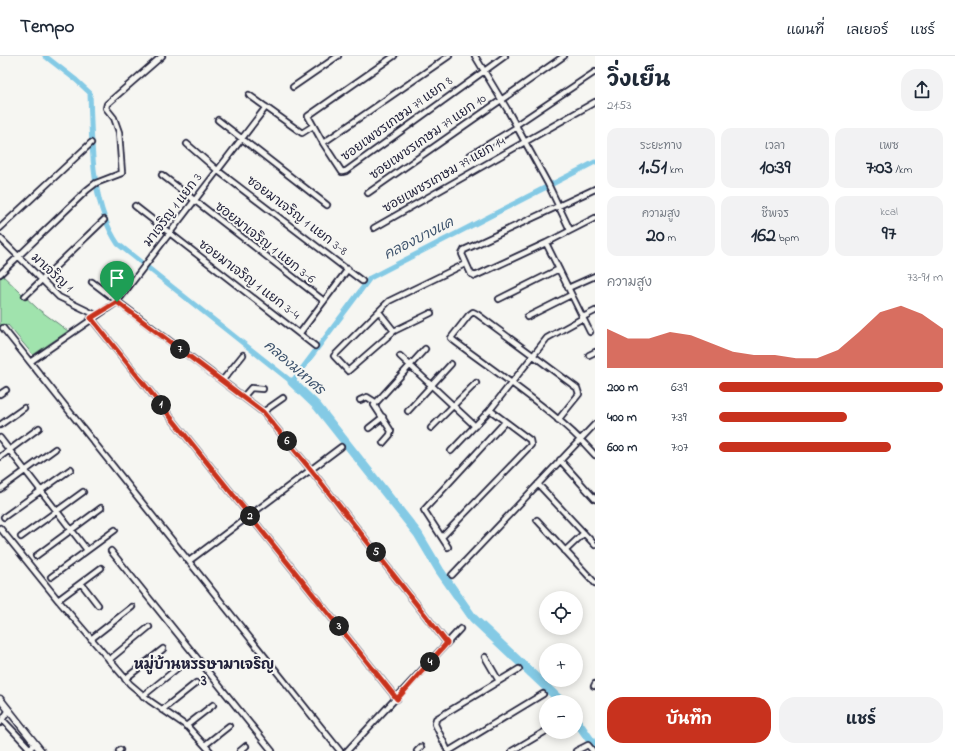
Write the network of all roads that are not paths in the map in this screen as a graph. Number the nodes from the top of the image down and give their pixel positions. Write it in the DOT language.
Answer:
graph roads {
  1 [pos="162,56"];
  2 [pos="338,56"];
  3 [pos="394,56"];
  4 [pos="449,56"];
  5 [pos="475,56"];
  6 [pos="505,56"];
  7 [pos="564,56"];
  8 [pos="484,70"];
  9 [pos="595,72"];
  10 [pos="293,87"];
  11 [pos="248,95"];
  12 [pos="501,99"];
  13 [pos="595,102"];
  14 [pos="266,107"];
  15 [pos="218,120"];
  16 [pos="313,126"];
  17 [pos="517,126"];
  18 [pos="241,139"];
  19 [pos="92,142"];
  20 [pos="525,142"];
  21 [pos="323,143"];
  22 [pos="187,144"];
  23 [pos="469,156"];
  24 [pos="217,170"];
  25 [pos="162,176"];
  26 [pos="595,189"];
  27 [pos="368,193"];
  28 [pos="194,201"];
  29 [pos="328,205"];
  30 [pos="135,206"];
  31 [pos="558,206"];
  32 [pos="595,218"];
  33 [pos="104,220"];
  34 [pos="0,228"];
  35 [pos="374,228"];
  36 [pos="570,230"];
  37 [pos="169,233"];
  38 [pos="0,238"];
  39 [pos="546,243"];
  40 [pos="18,256"];
  41 [pos="465,264"];
  42 [pos="348,269"];
  43 [pos="559,269"];
  44 [pos="0,274"];
  45 [pos="595,276"];
  46 [pos="41,280"];
  47 [pos="362,281"];
  48 [pos="92,282"];
  49 [pos="568,288"];
  50 [pos="571,295"];
  51 [pos="25,296"];
  52 [pos="499,299"];
  53 [pos="324,301"];
  54 [pos="117,302"];
  55 [pos="595,311"];
  56 [pos="378,312"];
  57 [pos="431,313"];
  58 [pos="94,317"];
  59 [pos="527,317"];
  60 [pos="583,318"];
  61 [pos="4,328"];
  62 [pos="394,331"];
  63 [pos="590,332"];
  64 [pos="300,333"];
  65 [pos="315,346"];
  66 [pos="425,349"];
  67 [pos="595,352"];
  68 [pos="243,355"];
  69 [pos="589,355"];
  70 [pos="400,356"];
  71 [pos="533,357"];
  72 [pos="30,362"];
  73 [pos="451,364"];
  74 [pos="409,365"];
  75 [pos="222,381"];
  76 [pos="476,383"];
  77 [pos="512,385"];
  78 [pos="431,386"];
  79 [pos="263,389"];
  80 [pos="6,390"];
  81 [pos="0,394"];
  82 [pos="244,396"];
  83 [pos="283,398"];
  84 [pos="360,400"];
  85 [pos="375,402"];
  86 [pos="452,406"];
  87 [pos="24,408"];
  88 [pos="490,410"];
  89 [pos="408,411"];
  90 [pos="263,412"];
  91 [pos="383,417"];
  92 [pos="558,420"];
  93 [pos="505,422"];
  94 [pos="595,424"];
  95 [pos="0,425"];
  96 [pos="475,426"];
  97 [pos="39,428"];
  98 [pos="369,428"];
  99 [pos="431,428"];
  100 [pos="0,438"];
  101 [pos="580,438"];
  102 [pos="383,443"];
  103 [pos="342,447"];
  104 [pos="55,449"];
  105 [pos="10,450"];
  106 [pos="451,451"];
  107 [pos="595,454"];
  108 [pos="0,457"];
  109 [pos="560,460"];
  110 [pos="70,469"];
  111 [pos="311,470"];
  112 [pos="24,471"];
  113 [pos="538,484"];
  114 [pos="0,489"];
  115 [pos="40,490"];
  116 [pos="83,492"];
  117 [pos="595,499"];
  118 [pos="101,508"];
  119 [pos="56,510"];
  120 [pos="250,515"];
  121 [pos="4,517"];
  122 [pos="537,520"];
  123 [pos="0,528"];
  124 [pos="72,529"];
  125 [pos="115,530"];
  126 [pos="584,533"];
  127 [pos="21,537"];
  128 [pos="442,537"];
  129 [pos="595,545"];
  130 [pos="448,547"];
  131 [pos="87,550"];
  132 [pos="111,551"];
  133 [pos="565,551"];
  134 [pos="36,556"];
  135 [pos="189,561"];
  136 [pos="101,568"];
  137 [pos="452,575"];
  138 [pos="51,577"];
  139 [pos="81,583"];
  140 [pos="595,583"];
  141 [pos="58,600"];
  142 [pos="98,605"];
  143 [pos="132,607"];
  144 [pos="149,628"];
  145 [pos="460,629"];
  146 [pos="91,640"];
  147 [pos="447,643"];
  148 [pos="163,649"];
  149 [pos="485,657"];
  150 [pos="109,660"];
  151 [pos="180,666"];
  152 [pos="519,669"];
  153 [pos="125,679"];
  154 [pos="499,681"];
  155 [pos="196,683"];
  156 [pos="543,694"];
  157 [pos="143,696"];
  158 [pos="397,699"];
  159 [pos="1,702"];
  160 [pos="213,705"];
  161 [pos="9,710"];
  162 [pos="162,710"];
  163 [pos="1,722"];
  164 [pos="186,726"];
  165 [pos="229,726"];
  166 [pos="539,735"];
  167 [pos="35,744"];
  168 [pos="205,745"];
  169 [pos="246,746"];
  170 [pos="29,750"];
  171 [pos="41,751"];
  172 [pos="210,751"];
  173 [pos="240,751"];
  174 [pos="272,751"];
  175 [pos="340,751"];
  176 [pos="347,751"];
  177 [pos="448,751"];
  178 [pos="512,751"];
  179 [pos="576,751"];
  180 [pos="593,751"];
  1 -- 40 [label="street"];
  2 -- 10 [label="street"];
  3 -- 16 [label="street"];
  4 -- 21 [label="street"];
  5 -- 8 [label="street"];
  6 -- 8 [label="street, ซอยเพชรเกษม 79 แยก 8"];
  7 -- 12 [label="street, ซอยเพชรเกษม 79 แยก 10"];
  8 -- 12 [label="street"];
  8 -- 21 [label="street, ซอยเพชรเกษม 79 แยก 8"];
  9 -- 17 [label="street"];
  11 -- 14 [label="street"];
  12 -- 17 [label="street"];
  12 -- 27 [label="street, ซอยเพชรเกษม 79 แยก 10"];
  13 -- 20 [label="street, ซอยเพชรเกษม 79 แยก 14"];
  14 -- 16 [label="street"];
  14 -- 18 [label="street, มาเจริญ 1 แยก 3"];
  15 -- 18 [label="street"];
  16 -- 21 [label="street"];
  17 -- 20 [label="street"];
  17 -- 23 [label="street"];
  18 -- 24 [label="street, มาเจริญ 1 แยก 3"];
  18 -- 29 [label="street"];
  19 -- 34 [label="street"];
  20 -- 31 [label="street"];
  20 -- 35 [label="street, ซอยเพชรเกษม 79 แยก 14"];
  22 -- 24 [label="street, ซอยมาเจริญ 1 แยก 3-8"];
  24 -- 28 [label="street, มาเจริญ 1 แยก 3"];
  24 -- 42 [label="street, ซอยมาเจริญ 1 แยก 3-8"];
  25 -- 28 [label="street, ซอยมาเจริญ 1 แยก 3-6"];
  26 -- 31 [label="street"];
  28 -- 37 [label="street, มาเจริญ 1 แยก 3"];
  28 -- 53 [label="street, ซอยมาเจริญ 1 แยก 3-6"];
  30 -- 37 [label="street, ซอยมาเจริญ 1 แยก 3-4"];
  31 -- 36 [label="street"];
  31 -- 41 [label="street"];
  32 -- 36 [label="street"];
  33 -- 46 [label="street"];
  36 -- 39 [label="street"];
  37 -- 54 [label="street, มาเจริญ 1 แยก 3"];
  37 -- 64 [label="street, ซอยมาเจริญ 1 แยก 3-4"];
  38 -- 40 [label="street, มาเจริญ 1"];
  39 -- 41 [label="street"];
  39 -- 43 [label="street"];
  40 -- 44 [label="street"];
  40 -- 46 [label="street, มาเจริญ 1"];
  41 -- 56 [label="street"];
  42 -- 47 [label="street, ซอยมาเจริญ 1 แยก 3-8"];
  42 -- 53 [label="street"];
  43 -- 49 [label="street"];
  43 -- 52 [label="street"];
  45 -- 49 [label="street"];
  46 -- 51 [label="street"];
  46 -- 58 [label="street, มาเจริญ 1"];
  48 -- 54 [label="street"];
  49 -- 50 [label="street"];
  50 -- 59 [label="street"];
  50 -- 60 [label="street"];
  53 -- 64 [label="street"];
  54 -- 58 [label="street, มาเจริญ 1 แยก 3"];
  54 -- 75 [label="street"];
  55 -- 60 [label="street"];
  56 -- 62 [label="street"];
  56 -- 62 [label="street"];
  57 -- 62 [label="street"];
  58 -- 72 [label="street, มาเจริญ 1 แยก 3"];
  58 -- 120 [label="street"];
  60 -- 63 [label="street"];
  60 -- 71 [label="street"];
  61 -- 72 [label="street"];
  64 -- 65 [label="street, ซอยมาเจริญ 1 แยก 3-4"];
  66 -- 74 [label="street"];
  67 -- 69 [label="street"];
  68 -- 75 [label="street"];
  70 -- 74 [label="street"];
  71 -- 77 [label="street"];
  71 -- 77 [label="street"];
  71 -- 92 [label="street"];
  72 -- 135 [label="street"];
  73 -- 78 [label="street"];
  74 -- 78 [label="street"];
  74 -- 85 [label="street"];
  75 -- 82 [label="street"];
  76 -- 86 [label="street"];
  77 -- 88 [label="street"];
  77 -- 92 [label="street"];
  78 -- 86 [label="street"];
  78 -- 89 [label="street"];
  79 -- 82 [label="street"];
  80 -- 81 [label="street"];
  82 -- 90 [label="street"];
  83 -- 90 [label="street"];
  84 -- 85 [label="street"];
  85 -- 91 [label="street"];
  86 -- 96 [label="street"];
  86 -- 99 [label="street"];
  87 -- 95 [label="street"];
  88 -- 93 [label="street"];
  88 -- 96 [label="street"];
  90 -- 111 [label="street"];
  91 -- 98 [label="street"];
  91 -- 102 [label="street"];
  92 -- 101 [label="street"];
  93 -- 128 [label="street"];
  93 -- 128 [label="street"];
  94 -- 101 [label="street"];
  96 -- 106 [label="street"];
  97 -- 105 [label="street"];
  100 -- 105 [label="street"];
  101 -- 107 [label="street"];
  101 -- 109 [label="street"];
  103 -- 111 [label="street"];
  104 -- 112 [label="street"];
  105 -- 108 [label="street"];
  105 -- 112 [label="street"];
  109 -- 113 [label="street"];
  109 -- 117 [label="street"];
  110 -- 115 [label="street"];
  111 -- 120 [label="street"];
  111 -- 147 [label="street"];
  112 -- 114 [label="street"];
  112 -- 115 [label="street"];
  113 -- 126 [label="street"];
  113 -- 137 [label="street"];
  115 -- 119 [label="street"];
  115 -- 121 [label="street"];
  116 -- 119 [label="street"];
  118 -- 124 [label="street"];
  119 -- 124 [label="street"];
  119 -- 127 [label="street"];
  120 -- 135 [label="street"];
  120 -- 158 [label="street"];
  122 -- 133 [label="street"];
  123 -- 141 [label="street"];
  124 -- 131 [label="street"];
  124 -- 134 [label="street"];
  125 -- 131 [label="street"];
  126 -- 129 [label="street"];
  126 -- 133 [label="street"];
  128 -- 130 [label="street"];
  131 -- 138 [label="street"];
  132 -- 174 [label="street"];
  133 -- 140 [label="street"];
  135 -- 175 [label="street"];
  136 -- 139 [label="street"];
  139 -- 141 [label="street"];
  139 -- 142 [label="street"];
  141 -- 146 [label="street"];
  143 -- 146 [label="street"];
  144 -- 150 [label="street"];
  145 -- 147 [label="street"];
  146 -- 150 [label="street"];
  147 -- 158 [label="street"];
  148 -- 153 [label="street"];
  149 -- 154 [label="street"];
  150 -- 153 [label="street"];
  151 -- 157 [label="street"];
  152 -- 154 [label="street"];
  153 -- 157 [label="street"];
  154 -- 177 [label="street"];
  155 -- 162 [label="street"];
  156 -- 177 [label="street"];
  157 -- 162 [label="street"];
  158 -- 176 [label="street"];
  159 -- 161 [label="main road"];
  160 -- 164 [label="street"];
  161 -- 163 [label="street"];
  161 -- 167 [label="main road"];
  162 -- 164 [label="street"];
  163 -- 170 [label="street"];
  164 -- 168 [label="street"];
  165 -- 168 [label="street"];
  166 -- 178 [label="street"];
  167 -- 170 [label="street"];
  167 -- 171 [label="main road"];
  168 -- 172 [label="street"];
  169 -- 173 [label="street"];
  179 -- 180 [label="street"];
}
